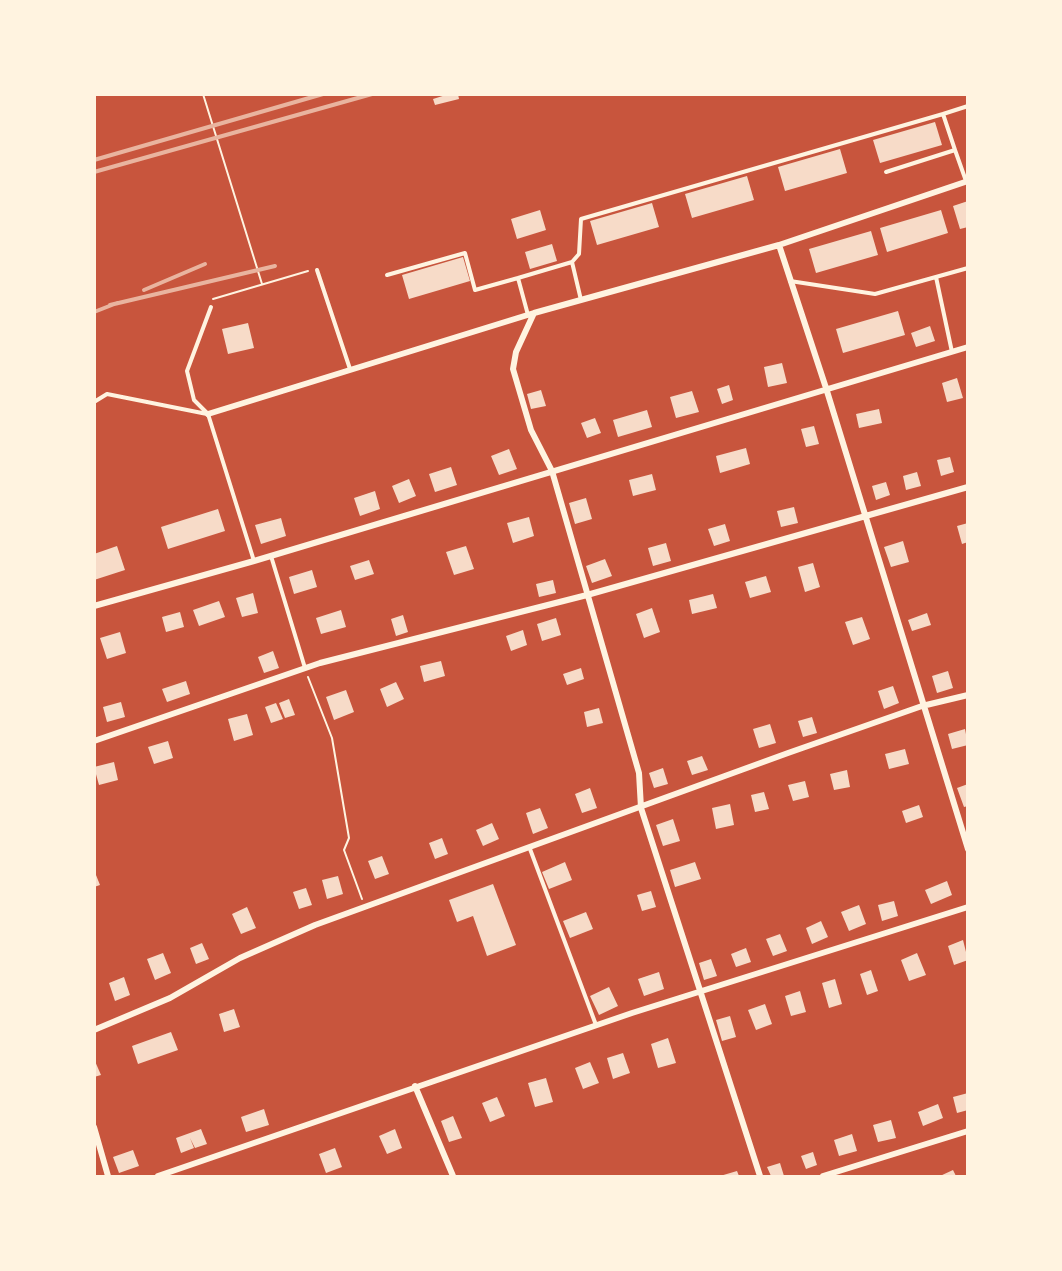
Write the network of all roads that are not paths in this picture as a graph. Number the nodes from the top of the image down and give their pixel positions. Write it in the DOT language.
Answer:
graph roads {
  1 [pos="968,106"];
  2 [pos="944,114"];
  3 [pos="955,150"];
  4 [pos="886,172"];
  5 [pos="967,181"];
  6 [pos="779,245"];
  7 [pos="572,262"];
  8 [pos="968,268"];
  9 [pos="317,270"];
  10 [pos="387,274"];
  11 [pos="936,277"];
  12 [pos="518,278"];
  13 [pos="789,281"];
  14 [pos="581,300"];
  15 [pos="211,308"];
  16 [pos="531,314"];
  17 [pos="968,347"];
  18 [pos="952,352"];
  19 [pos="350,370"];
  20 [pos="826,388"];
  21 [pos="94,402"];
  22 [pos="208,414"];
  23 [pos="552,471"];
  24 [pos="968,487"];
  25 [pos="864,516"];
  26 [pos="271,556"];
  27 [pos="254,561"];
  28 [pos="587,596"];
  29 [pos="94,606"];
  30 [pos="305,668"];
  31 [pos="968,695"];
  32 [pos="922,706"];
  33 [pos="94,741"];
  34 [pos="640,808"];
  35 [pos="530,849"];
  36 [pos="968,849"];
  37 [pos="968,907"];
  38 [pos="699,992"];
  39 [pos="596,1024"];
  40 [pos="94,1030"];
  41 [pos="416,1086"];
  42 [pos="94,1127"];
  43 [pos="968,1131"];
  44 [pos="108,1176"];
  45 [pos="158,1176"];
  46 [pos="453,1176"];
  47 [pos="760,1176"];
  48 [pos="823,1176"];
  1 -- 2 [label="lane"];
  2 -- 3 [label="lane"];
  2 -- 7 [label="lane"];
  3 -- 4 [label="lane"];
  3 -- 5 [label="lane"];
  5 -- 6 [label="street"];
  6 -- 13 [label="street"];
  6 -- 14 [label="street"];
  7 -- 12 [label="lane"];
  7 -- 14 [label="lane"];
  8 -- 11 [label="lane"];
  9 -- 19 [label="lane"];
  10 -- 12 [label="lane"];
  11 -- 13 [label="lane"];
  11 -- 18 [label="lane"];
  12 -- 16 [label="lane"];
  13 -- 20 [label="street"];
  14 -- 16 [label="street"];
  15 -- 22 [label="lane"];
  16 -- 19 [label="street"];
  16 -- 23 [label="street"];
  17 -- 18 [label="street"];
  18 -- 20 [label="street"];
  19 -- 22 [label="street"];
  20 -- 23 [label="street"];
  20 -- 25 [label="street"];
  21 -- 22 [label="lane"];
  22 -- 27 [label="lane"];
  23 -- 26 [label="street"];
  23 -- 28 [label="street"];
  24 -- 25 [label="street"];
  25 -- 28 [label="street"];
  25 -- 32 [label="street"];
  26 -- 27 [label="street"];
  26 -- 30 [label="lane"];
  27 -- 29 [label="street"];
  28 -- 30 [label="street"];
  28 -- 34 [label="street"];
  30 -- 33 [label="street"];
  31 -- 32 [label="street"];
  32 -- 34 [label="street"];
  32 -- 36 [label="street"];
  34 -- 35 [label="street"];
  34 -- 38 [label="street"];
  35 -- 39 [label="lane"];
  35 -- 40 [label="street"];
  37 -- 38 [label="street"];
  38 -- 39 [label="street"];
  38 -- 47 [label="street"];
  39 -- 41 [label="street"];
  41 -- 45 [label="street"];
  41 -- 46 [label="street"];
  42 -- 44 [label="street"];
  43 -- 48 [label="street"];
}
